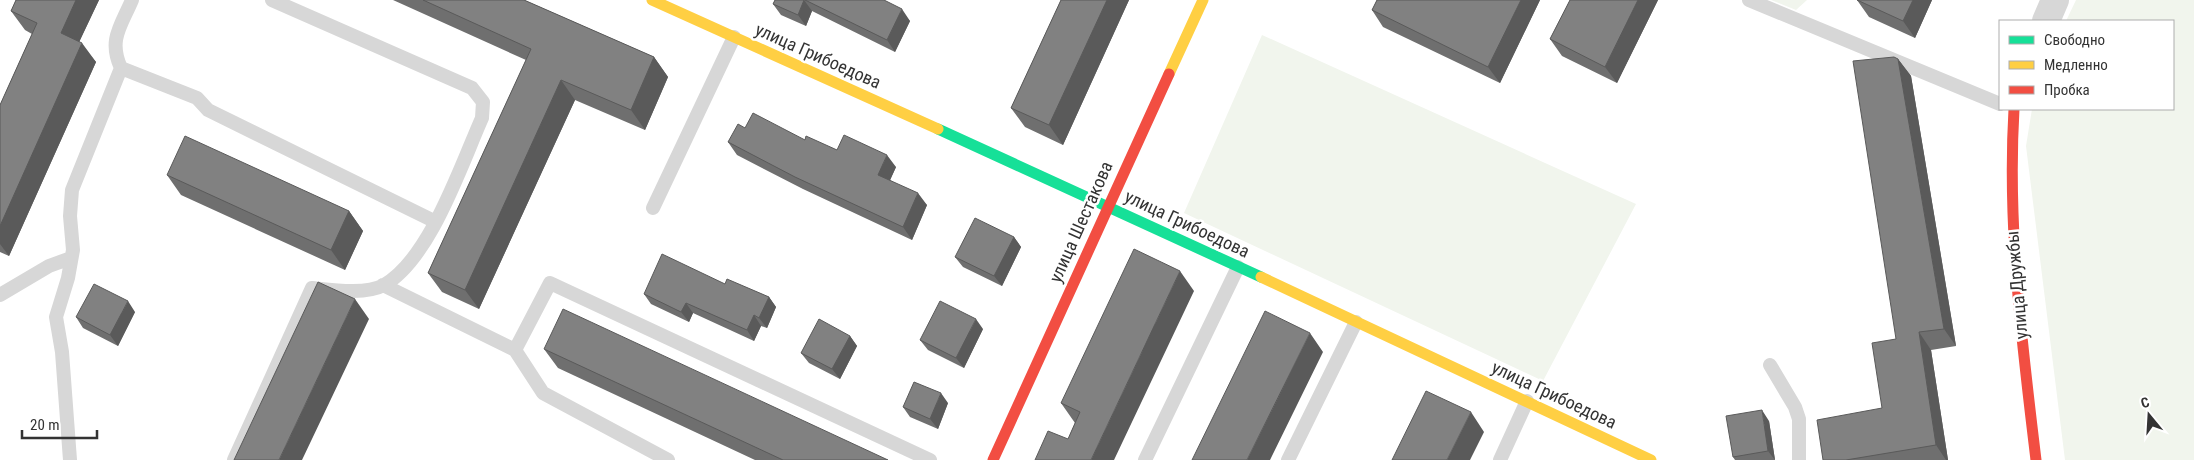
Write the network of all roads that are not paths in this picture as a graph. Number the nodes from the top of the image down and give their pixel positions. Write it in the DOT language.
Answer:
graph roads {
  1 [pos="132,0"];
  2 [pos="272,0"];
  3 [pos="652,0"];
  4 [pos="1203,0"];
  5 [pos="1750,0"];
  6 [pos="2056,0"];
  7 [pos="2046,20"];
  8 [pos="734,37"];
  9 [pos="121,68"];
  10 [pos="1999,104"];
  11 [pos="2013,110"];
  12 [pos="1108,206"];
  13 [pos="652,208"];
  14 [pos="436,222"];
  15 [pos="71,258"];
  16 [pos="1238,267"];
  17 [pos="383,285"];
  18 [pos="0,295"];
  19 [pos="1356,322"];
  20 [pos="515,350"];
  21 [pos="1770,365"];
  22 [pos="1526,401"];
  23 [pos="70,460"];
  24 [pos="234,460"];
  25 [pos="668,460"];
  26 [pos="930,460"];
  27 [pos="993,460"];
  28 [pos="1145,460"];
  29 [pos="1288,460"];
  30 [pos="1500,460"];
  31 [pos="1651,460"];
  32 [pos="1799,460"];
  33 [pos="2036,460"];
  1 -- 9 [label="lane"];
  2 -- 14 [label="lane"];
  3 -- 8 [label="street, улица Грибоедова"];
  4 -- 12 [label="street, улица Шестакова"];
  5 -- 10 [label="lane"];
  6 -- 7 [label="street"];
  8 -- 12 [label="street, улица Грибоедова"];
  8 -- 13 [label="lane"];
  9 -- 14 [label="lane"];
  9 -- 15 [label="lane"];
  11 -- 33 [label="street, улица Дружбы"];
  12 -- 16 [label="street, улица Грибоедова"];
  12 -- 27 [label="street, улица Шестакова"];
  14 -- 17 [label="lane"];
  15 -- 18 [label="lane"];
  15 -- 23 [label="lane"];
  16 -- 19 [label="street, улица Грибоедова"];
  16 -- 28 [label="lane"];
  17 -- 20 [label="lane"];
  17 -- 24 [label="lane"];
  19 -- 22 [label="street, улица Грибоедова"];
  19 -- 29 [label="lane"];
  20 -- 25 [label="lane"];
  20 -- 26 [label="lane"];
  21 -- 32 [label="lane"];
  22 -- 30 [label="lane"];
  22 -- 31 [label="street, улица Грибоедова"];
}
